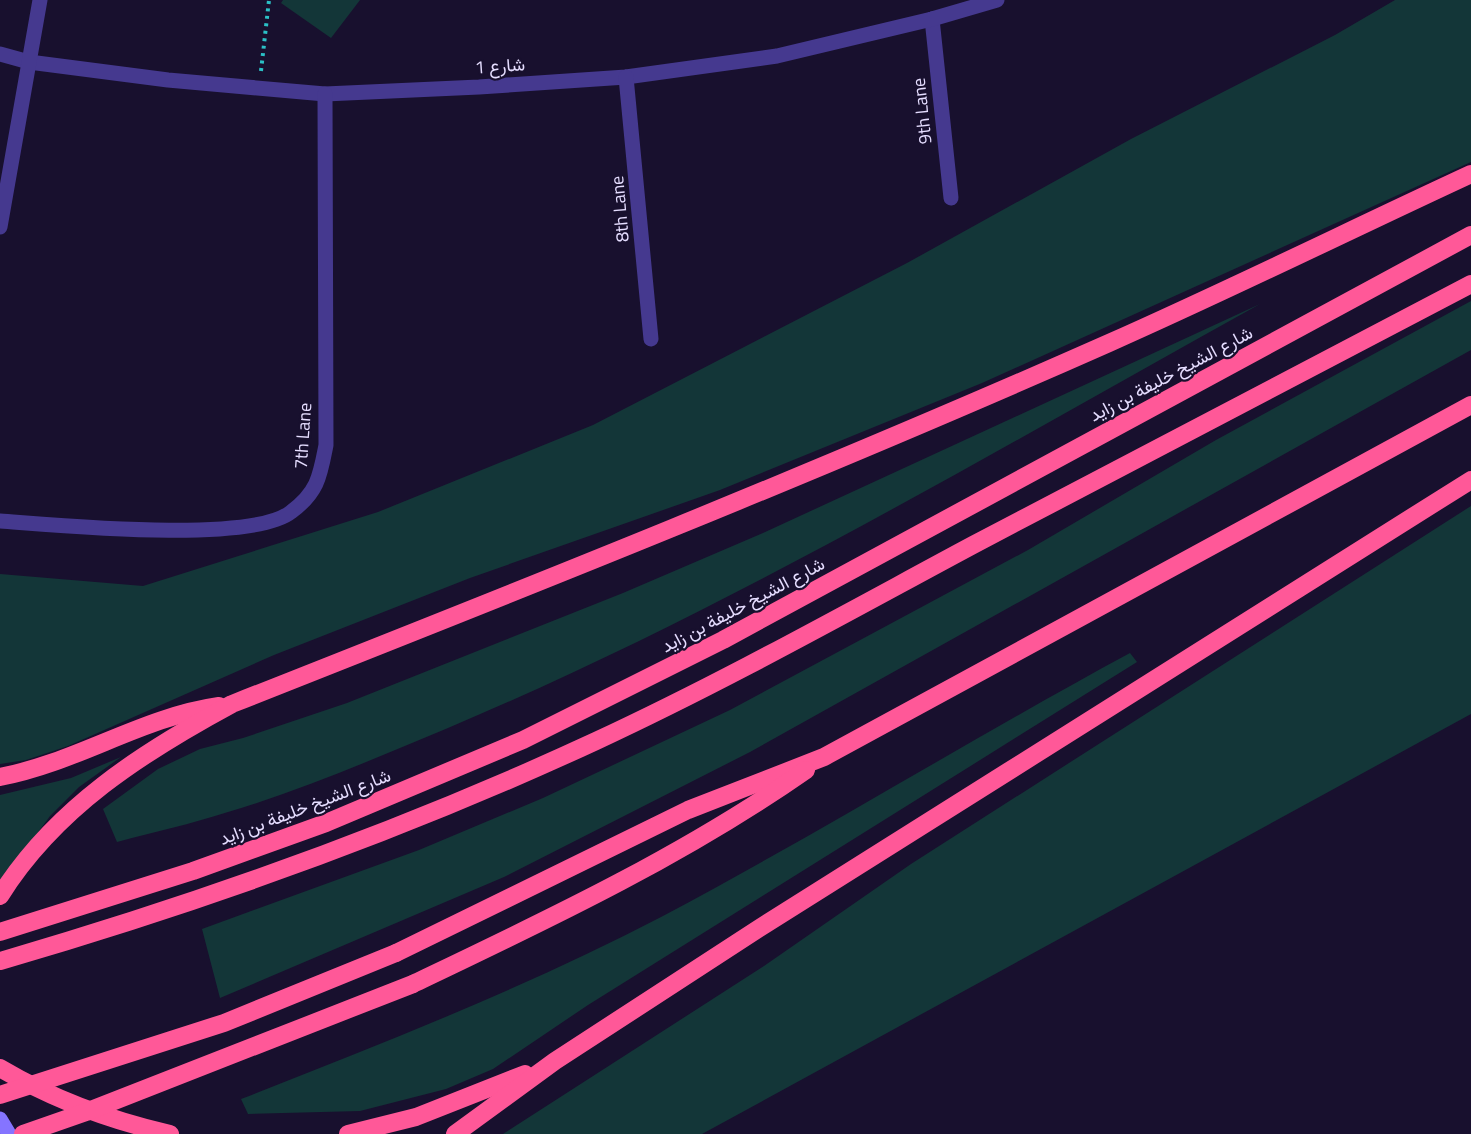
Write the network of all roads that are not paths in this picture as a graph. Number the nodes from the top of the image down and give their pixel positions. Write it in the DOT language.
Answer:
graph roads {
  1 [pos="40,0"];
  2 [pos="997,0"];
  3 [pos="932,19"];
  4 [pos="0,54"];
  5 [pos="29,62"];
  6 [pos="626,77"];
  7 [pos="325,94"];
  8 [pos="1471,174"];
  9 [pos="951,198"];
  10 [pos="0,227"];
  11 [pos="1471,236"];
  12 [pos="1471,284"];
  13 [pos="651,339"];
  14 [pos="1471,405"];
  15 [pos="1471,480"];
  16 [pos="0,521"];
  17 [pos="232,704"];
  18 [pos="824,757"];
  19 [pos="0,777"];
  20 [pos="0,896"];
  21 [pos="0,932"];
  22 [pos="0,961"];
  23 [pos="555,1061"];
  24 [pos="0,1068"];
  25 [pos="0,1095"];
  26 [pos="0,1119"];
  27 [pos="9,1134"];
  28 [pos="23,1134"];
  29 [pos="170,1134"];
  30 [pos="348,1134"];
  31 [pos="455,1134"];
  1 -- 5 [label="street"];
  2 -- 3 [label="street, شارع 1"];
  3 -- 6 [label="street, شارع 1"];
  3 -- 9 [label="street, 9th Lane"];
  4 -- 5 [label="street, شارع 1"];
  5 -- 7 [label="street, شارع 1"];
  5 -- 10 [label="street"];
  6 -- 7 [label="street, شارع 1"];
  6 -- 13 [label="street, 8th Lane"];
  7 -- 16 [label="street, 7th Lane"];
  8 -- 17 [label="highway"];
  11 -- 21 [label="highway, شارع الشيخ خليفة بن زايد"];
  12 -- 22 [label="highway"];
  14 -- 18 [label="highway"];
  15 -- 23 [label="highway"];
  17 -- 19 [label="highway"];
  17 -- 20 [label="highway"];
  18 -- 25 [label="highway, bridge"];
  18 -- 28 [label="highway, bridge"];
  23 -- 30 [label="highway"];
  23 -- 31 [label="highway"];
  24 -- 29 [label="highway"];
  26 -- 27 [label="street"];
}
